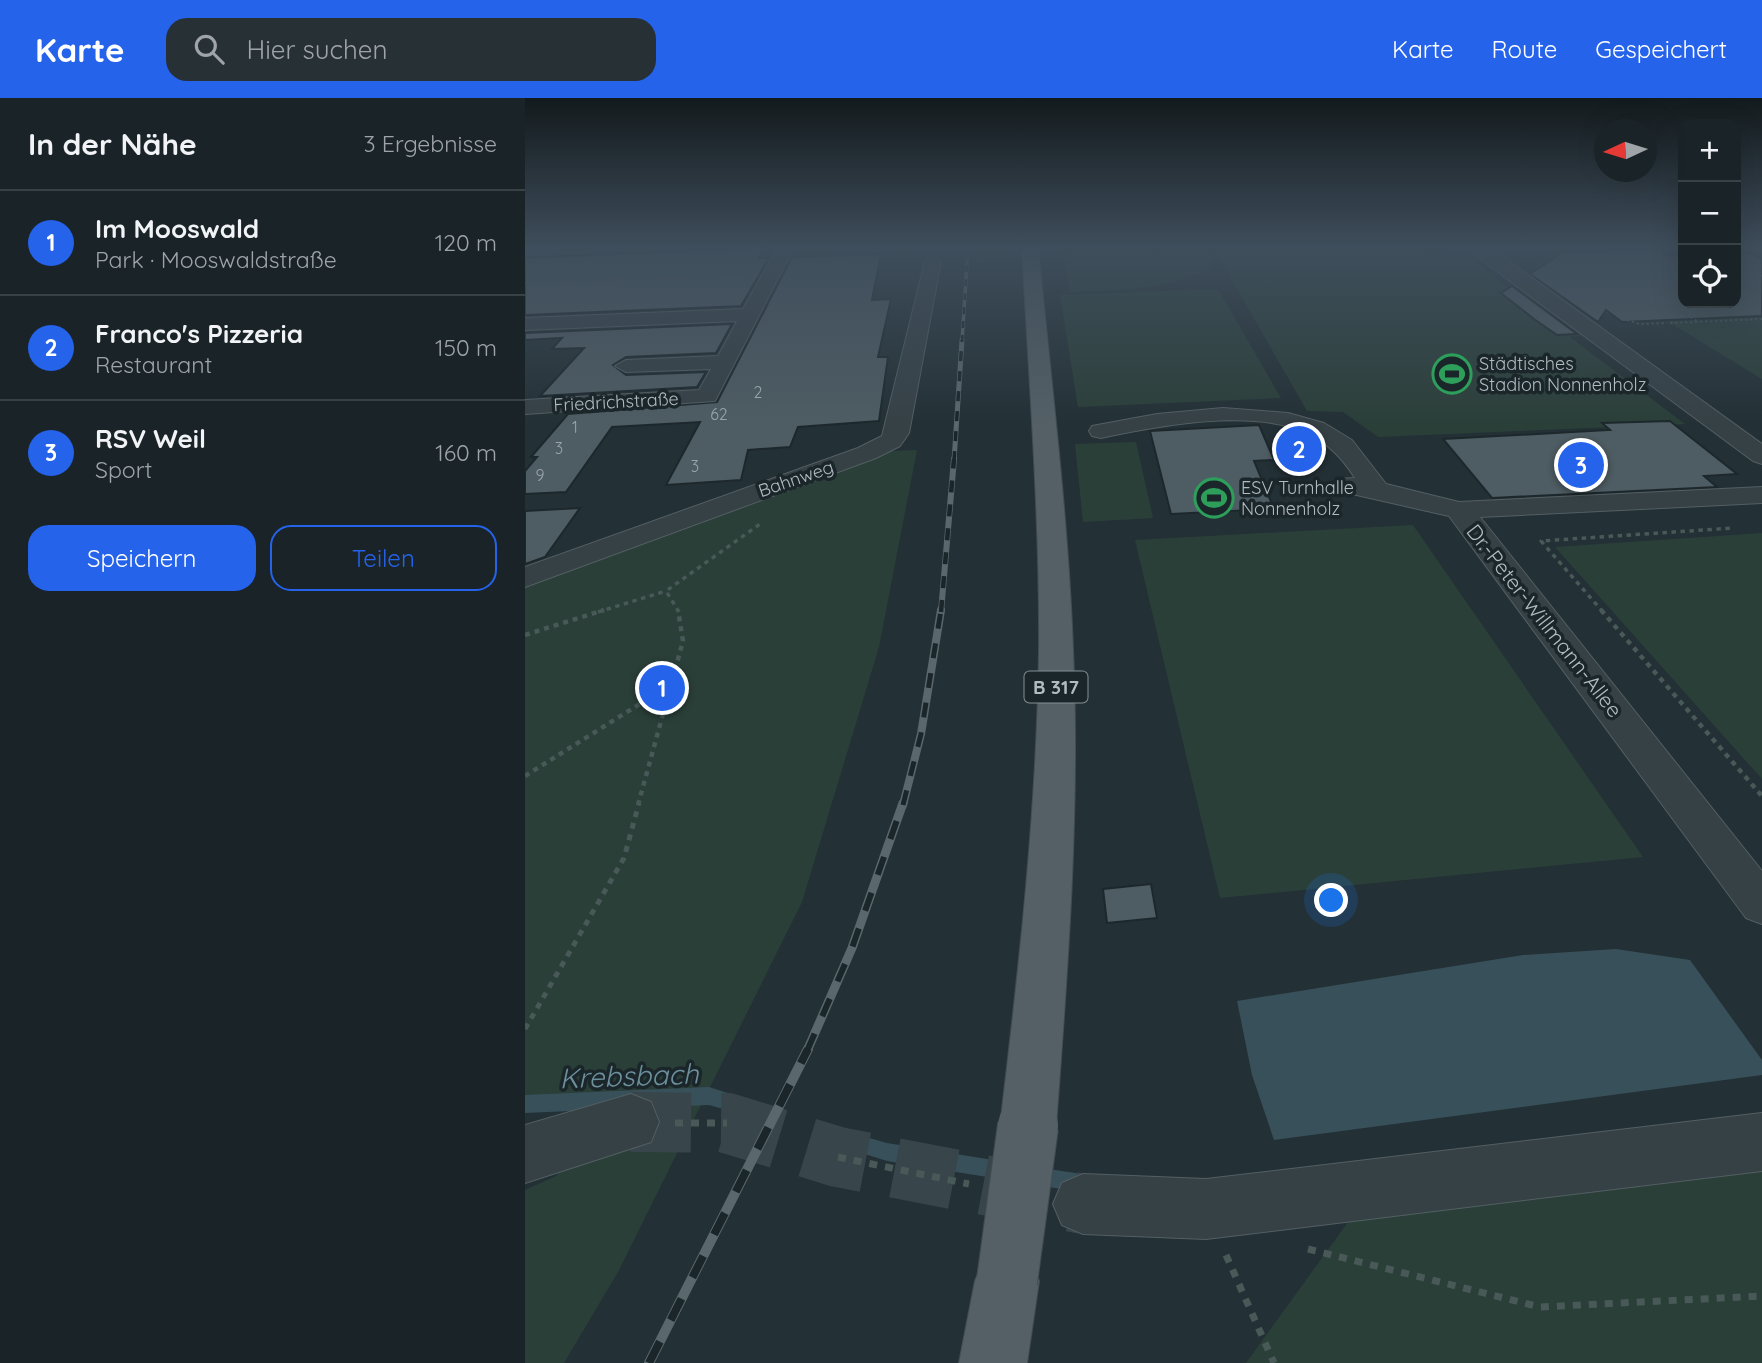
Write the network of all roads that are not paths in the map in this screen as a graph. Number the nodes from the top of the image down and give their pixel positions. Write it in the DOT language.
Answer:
graph roads {
  1 [pos="753,306"];
  2 [pos="924,306"];
  3 [pos="1034,306"];
  4 [pos="1555,306"];
  5 [pos="748,314"];
  6 [pos="525,324"];
  7 [pos="725,362"];
  8 [pos="626,366"];
  9 [pos="529,417"];
  10 [pos="1101,430"];
  11 [pos="1762,456"];
  12 [pos="1346,484"];
  13 [pos="1375,488"];
  14 [pos="1762,495"];
  15 [pos="1459,510"];
  16 [pos="525,578"];
  17 [pos="1762,905"];
  18 [pos="631,1122"];
  19 [pos="1762,1142"];
  20 [pos="525,1154"];
  21 [pos="1083,1204"];
  22 [pos="992,1363"];
  1 -- 5 [label="street"];
  2 -- 16 [label="street, Bahnweg"];
  3 -- 22 [label="main road, B 317, bridge"];
  4 -- 11 [label="street"];
  5 -- 6 [label="street"];
  5 -- 7 [label="street"];
  7 -- 8 [label="street"];
  7 -- 9 [label="street, Friedrichstraße"];
  10 -- 13 [label="street"];
  12 -- 13 [label="street"];
  13 -- 15 [label="street"];
  14 -- 15 [label="street, Dr.-Peter-Willmann-Allee"];
  15 -- 17 [label="street, Dr.-Peter-Willmann-Allee"];
  18 -- 20 [label="street"];
  19 -- 21 [label="street"];
}
